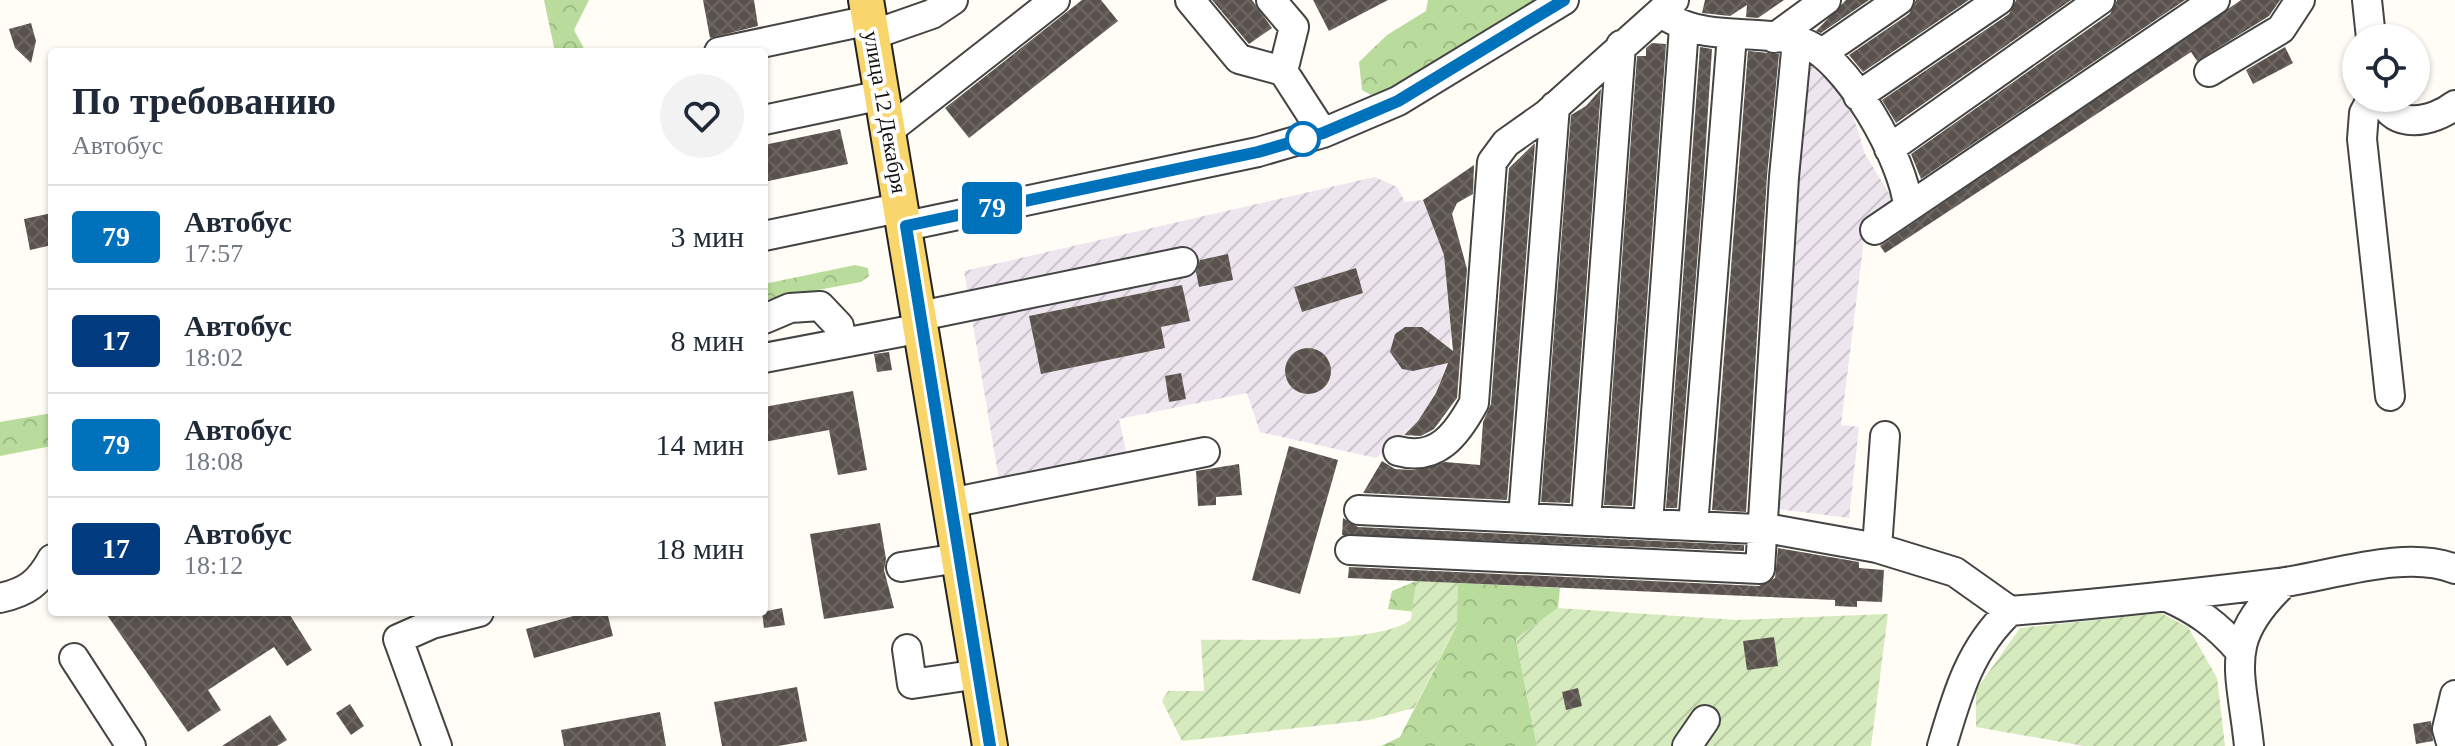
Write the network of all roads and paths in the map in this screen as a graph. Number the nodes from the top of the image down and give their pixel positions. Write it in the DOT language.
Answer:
graph roads {
  1 [pos="953,0"];
  2 [pos="1055,0"];
  3 [pos="1190,0"];
  4 [pos="1272,0"];
  5 [pos="1564,0"];
  6 [pos="1826,0"];
  7 [pos="1899,0"];
  8 [pos="1999,0"];
  9 [pos="2100,0"];
  10 [pos="2300,0"];
  11 [pos="2367,0"];
  12 [pos="2208,2"];
  13 [pos="1660,3"];
  14 [pos="869,18"];
  15 [pos="2370,24"];
  16 [pos="1684,27"];
  17 [pos="1732,35"];
  18 [pos="1798,44"];
  19 [pos="1621,45"];
  20 [pos="737,48"];
  21 [pos="1283,71"];
  22 [pos="2209,72"];
  23 [pos="882,95"];
  24 [pos="1858,96"];
  25 [pos="2455,105"];
  26 [pos="1555,106"];
  27 [pos="2365,112"];
  28 [pos="2389,112"];
  29 [pos="768,119"];
  30 [pos="889,130"];
  31 [pos="1323,133"];
  32 [pos="1889,149"];
  33 [pos="1908,207"];
  34 [pos="904,216"];
  35 [pos="1875,230"];
  36 [pos="768,235"];
  37 [pos="1183,262"];
  38 [pos="768,317"];
  39 [pos="921,322"];
  40 [pos="842,343"];
  41 [pos="768,357"];
  42 [pos="2390,396"];
  43 [pos="1885,436"];
  44 [pos="1398,451"];
  45 [pos="1205,452"];
  46 [pos="950,503"];
  47 [pos="1359,510"];
  48 [pos="1523,517"];
  49 [pos="1586,521"];
  50 [pos="1648,524"];
  51 [pos="1693,526"];
  52 [pos="1762,530"];
  53 [pos="1877,548"];
  54 [pos="1350,550"];
  55 [pos="959,558"];
  56 [pos="48,566"];
  57 [pos="901,567"];
  58 [pos="2455,569"];
  59 [pos="2285,582"];
  60 [pos="2167,597"];
  61 [pos="0,598"];
  62 [pos="2010,611"];
  63 [pos="463,616"];
  64 [pos="907,649"];
  65 [pos="2239,650"];
  66 [pos="74,658"];
  67 [pos="979,674"];
  68 [pos="2455,695"];
  69 [pos="1705,720"];
  70 [pos="131,746"];
  71 [pos="437,746"];
  72 [pos="990,746"];
  73 [pos="1687,746"];
  74 [pos="1942,746"];
  75 [pos="2249,746"];
  76 [pos="2452,746"];
  1 -- 14 [label="street"];
  2 -- 30 [label="street"];
  3 -- 21 [label="street"];
  4 -- 21 [label="street"];
  5 -- 31 [label="street"];
  6 -- 18 [label="street"];
  7 -- 18 [label="street"];
  8 -- 24 [label="street"];
  9 -- 32 [label="street"];
  10 -- 22 [label="street"];
  11 -- 15 [label="street"];
  12 -- 33 [label="street"];
  13 -- 16 [label="street"];
  13 -- 19 [label="street"];
  14 -- 20 [label="street"];
  14 -- 23 [label="main road, улица 12 Декабря"];
  16 -- 17 [label="street"];
  16 -- 50 [label="street"];
  17 -- 18 [label="street"];
  17 -- 51 [label="street"];
  18 -- 24 [label="street"];
  18 -- 52 [label="street"];
  19 -- 26 [label="street"];
  19 -- 49 [label="street"];
  21 -- 31 [label="street"];
  23 -- 29 [label="street"];
  23 -- 30 [label="main road, улица 12 Декабря"];
  24 -- 32 [label="street"];
  25 -- 28 [label="street"];
  26 -- 44 [label="street"];
  26 -- 48 [label="street"];
  27 -- 42 [label="street"];
  30 -- 34 [label="main road, улица 12 Декабря"];
  31 -- 34 [label="street"];
  32 -- 33 [label="street"];
  33 -- 35 [label="street"];
  34 -- 36 [label="street"];
  34 -- 39 [label="main road, улица 12 Декабря"];
  37 -- 39 [label="street"];
  38 -- 40 [label="street"];
  39 -- 40 [label="street"];
  39 -- 46 [label="main road, улица 12 Декабря"];
  40 -- 41 [label="street"];
  43 -- 53 [label="street"];
  45 -- 46 [label="street"];
  46 -- 55 [label="main road, улица 12 Декабря"];
  47 -- 48 [label="street"];
  48 -- 49 [label="street"];
  49 -- 50 [label="street"];
  50 -- 51 [label="street"];
  51 -- 52 [label="street"];
  52 -- 53 [label="street"];
  52 -- 54 [label="street"];
  53 -- 62 [label="street"];
  55 -- 57 [label="street"];
  55 -- 67 [label="main road, улица 12 Декабря"];
  56 -- 61 [label="street"];
  58 -- 59 [label="street"];
  59 -- 60 [label="street"];
  59 -- 65 [label="street"];
  60 -- 62 [label="street"];
  60 -- 65 [label="street"];
  62 -- 74 [label="street"];
  63 -- 71 [label="street"];
  64 -- 67 [label="street"];
  65 -- 75 [label="street"];
  66 -- 70 [label="street"];
  67 -- 72 [label="main road, улица 12 Декабря"];
  68 -- 76 [label="street"];
  69 -- 73 [label="street"];
}
